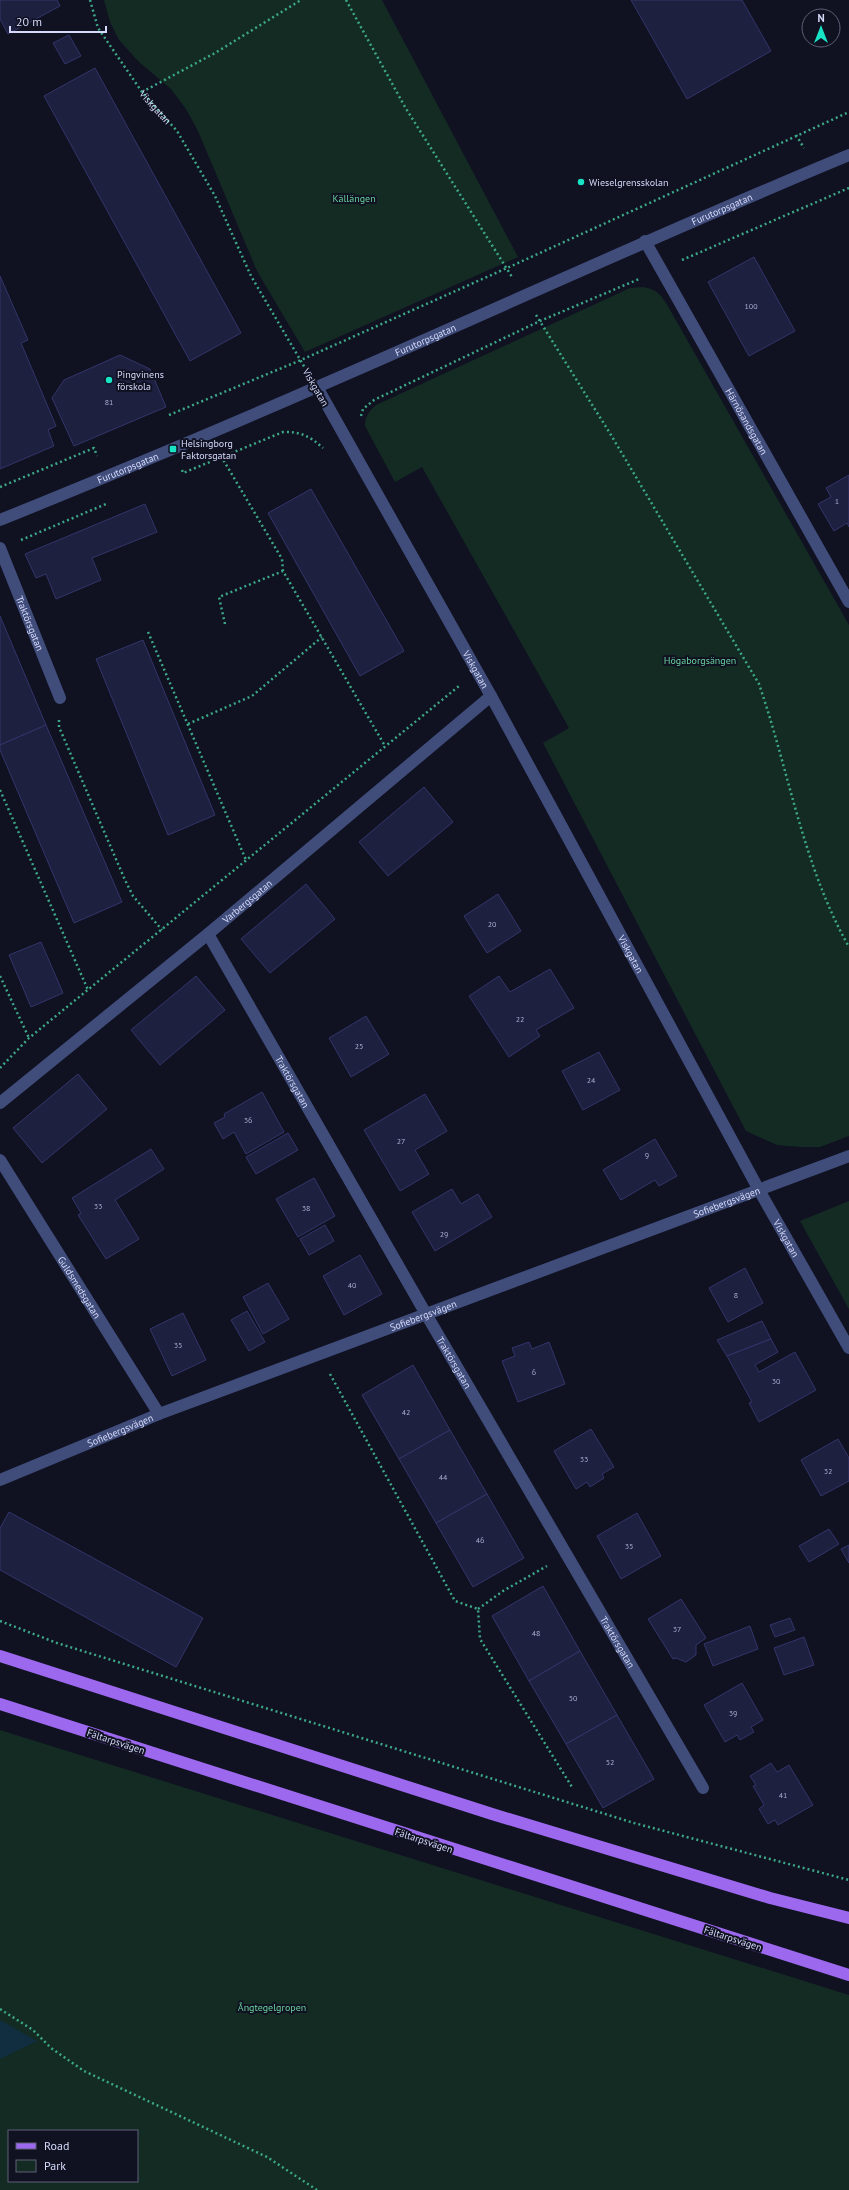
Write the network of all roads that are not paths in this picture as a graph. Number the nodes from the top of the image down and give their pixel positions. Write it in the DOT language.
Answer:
graph roads {
  1 [pos="849,155"];
  2 [pos="645,241"];
  3 [pos="317,388"];
  4 [pos="0,520"];
  5 [pos="0,548"];
  6 [pos="849,602"];
  7 [pos="491,696"];
  8 [pos="60,698"];
  9 [pos="208,934"];
  10 [pos="0,1103"];
  11 [pos="849,1156"];
  12 [pos="0,1160"];
  13 [pos="759,1190"];
  14 [pos="426,1314"];
  15 [pos="849,1348"];
  16 [pos="159,1414"];
  17 [pos="0,1480"];
  18 [pos="0,1656"];
  19 [pos="0,1704"];
  20 [pos="702,1788"];
  21 [pos="849,1918"];
  22 [pos="849,1975"];
  1 -- 2 [label="street, Furutorpsgatan"];
  2 -- 3 [label="street, Furutorpsgatan"];
  2 -- 6 [label="street, Härnösandsgatan"];
  3 -- 4 [label="street, Furutorpsgatan"];
  3 -- 7 [label="street, Viskgatan"];
  5 -- 8 [label="street, Traktörsgatan"];
  7 -- 9 [label="street, Varbergsgatan"];
  7 -- 13 [label="street, Viskgatan"];
  9 -- 10 [label="street, Varbergsgatan"];
  9 -- 14 [label="street, Traktörsgatan"];
  11 -- 13 [label="street, Sofiebergsvägen"];
  12 -- 16 [label="street, Guldsmedsgatan"];
  13 -- 14 [label="street, Sofiebergsvägen"];
  13 -- 15 [label="street, Viskgatan"];
  14 -- 16 [label="street, Sofiebergsvägen"];
  14 -- 20 [label="street, Traktörsgatan"];
  16 -- 17 [label="street, Sofiebergsvägen"];
  18 -- 21 [label="main road"];
  19 -- 22 [label="main road, Fältarpsvägen"];
}
